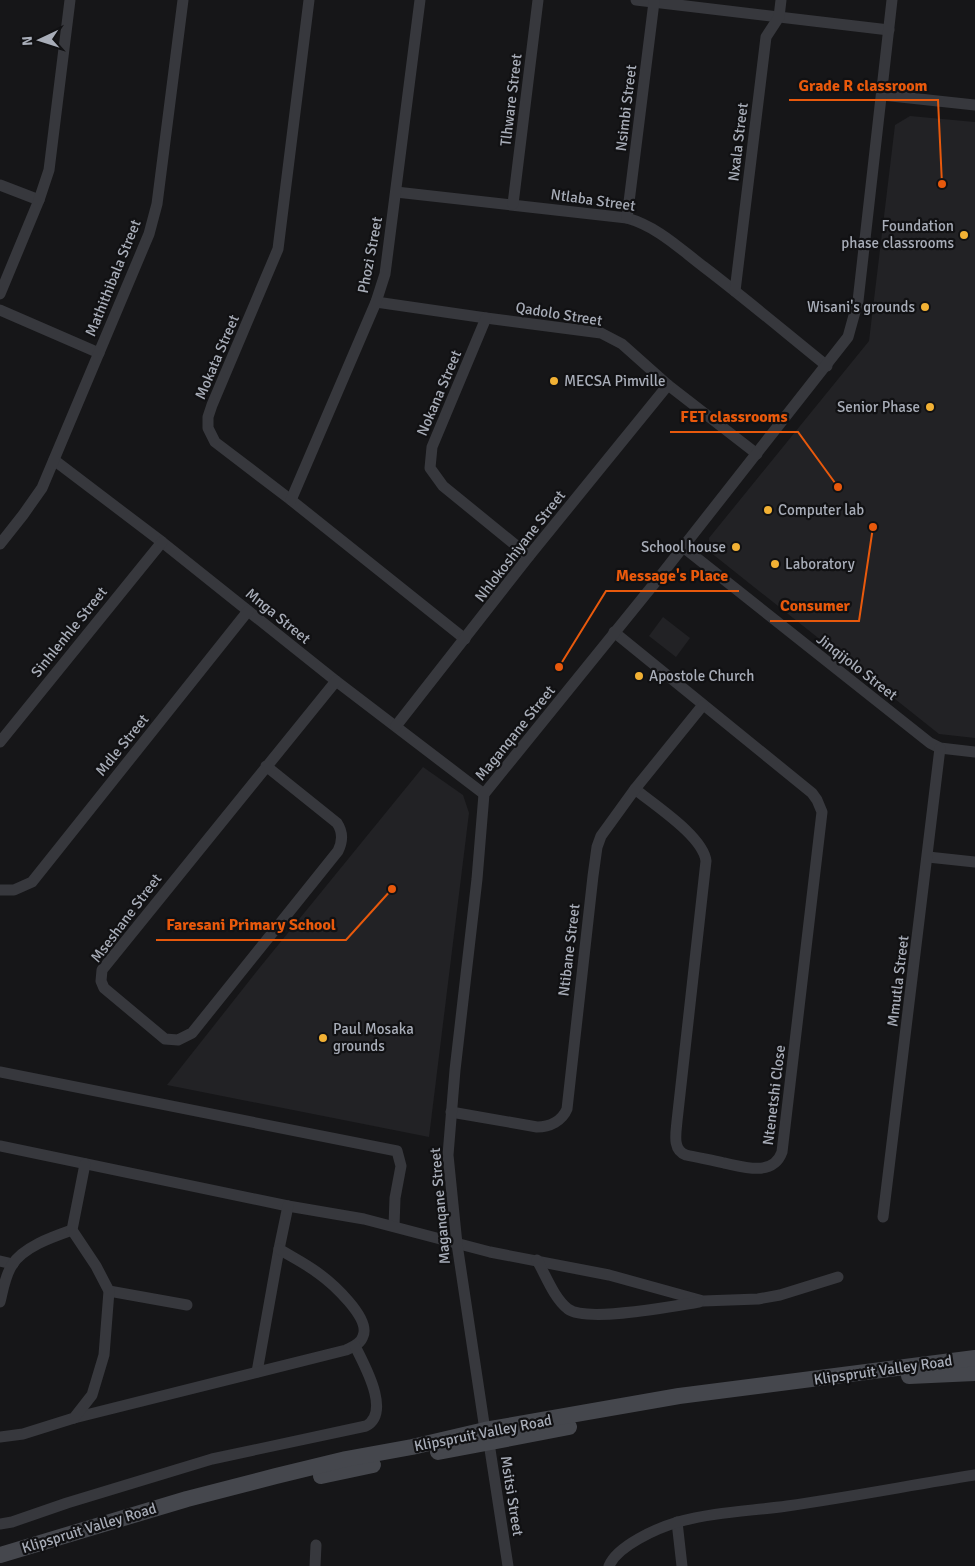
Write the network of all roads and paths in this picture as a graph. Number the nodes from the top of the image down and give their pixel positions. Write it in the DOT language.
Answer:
graph roads {
  1 [pos="70,0"];
  2 [pos="183,0"];
  3 [pos="309,0"];
  4 [pos="420,0"];
  5 [pos="538,0"];
  6 [pos="636,0"];
  7 [pos="782,0"];
  8 [pos="892,0"];
  9 [pos="654,2"];
  10 [pos="779,17"];
  11 [pos="889,30"];
  12 [pos="882,95"];
  13 [pos="975,105"];
  14 [pos="0,185"];
  15 [pos="396,192"];
  16 [pos="39,200"];
  17 [pos="513,204"];
  18 [pos="627,218"];
  19 [pos="735,291"];
  20 [pos="0,294"];
  21 [pos="376,302"];
  22 [pos="0,310"];
  23 [pos="486,318"];
  24 [pos="99,353"];
  25 [pos="827,366"];
  26 [pos="668,385"];
  27 [pos="757,454"];
  28 [pos="54,460"];
  29 [pos="291,500"];
  30 [pos="162,542"];
  31 [pos="0,544"];
  32 [pos="683,547"];
  33 [pos="529,556"];
  34 [pos="248,611"];
  35 [pos="614,632"];
  36 [pos="465,639"];
  37 [pos="336,681"];
  38 [pos="703,705"];
  39 [pos="396,726"];
  40 [pos="0,742"];
  41 [pos="940,748"];
  42 [pos="975,752"];
  43 [pos="266,766"];
  44 [pos="635,790"];
  45 [pos="484,794"];
  46 [pos="928,857"];
  47 [pos="975,862"];
  48 [pos="0,890"];
  49 [pos="0,1062"];
  50 [pos="6,1073"];
  51 [pos="451,1112"];
  52 [pos="0,1146"];
  53 [pos="85,1164"];
  54 [pos="288,1206"];
  55 [pos="883,1217"];
  56 [pos="394,1226"];
  57 [pos="72,1230"];
  58 [pos="457,1244"];
  59 [pos="279,1249"];
  60 [pos="537,1260"];
  61 [pos="0,1261"];
  62 [pos="12,1264"];
  63 [pos="838,1277"];
  64 [pos="109,1291"];
  65 [pos="703,1301"];
  66 [pos="0,1302"];
  67 [pos="187,1305"];
  68 [pos="355,1346"];
  69 [pos="975,1358"];
  70 [pos="257,1372"];
  71 [pos="975,1373"];
  72 [pos="74,1418"];
  73 [pos="0,1437"];
  74 [pos="487,1437"];
  75 [pos="975,1475"];
  76 [pos="677,1522"];
  77 [pos="0,1524"];
  78 [pos="66,1539"];
  79 [pos="316,1544"];
  80 [pos="0,1555"];
  81 [pos="0,1562"];
  82 [pos="315,1566"];
  83 [pos="508,1566"];
  84 [pos="609,1566"];
  85 [pos="682,1566"];
  1 -- 16 [label="street"];
  2 -- 24 [label="street, Mathithibala Street"];
  3 -- 29 [label="street, Mokata Street"];
  4 -- 15 [label="street, Phozi Street"];
  5 -- 17 [label="street, Tlhware Street"];
  6 -- 9 [label="street"];
  7 -- 10 [label="street, Nxala Street"];
  8 -- 11 [label="street, Maganqane Street"];
  9 -- 10 [label="street"];
  9 -- 18 [label="street, Nsimbi Street"];
  10 -- 11 [label="street"];
  10 -- 19 [label="street, Nxala Street"];
  11 -- 12 [label="street, Maganqane Street"];
  12 -- 13 [label="street"];
  12 -- 25 [label="street, Maganqane Street"];
  14 -- 16 [label="street"];
  15 -- 17 [label="street, Ntlaba Street"];
  15 -- 21 [label="street, Phozi Street"];
  16 -- 20 [label="street"];
  17 -- 18 [label="street, Ntlaba Street"];
  18 -- 19 [label="street, Ntlaba Street"];
  19 -- 25 [label="street, Ntlaba Street"];
  21 -- 23 [label="street, Qadolo Street"];
  21 -- 29 [label="street, Phozi Street"];
  22 -- 24 [label="street"];
  23 -- 26 [label="street, Qadolo Street"];
  23 -- 33 [label="street, Nokana Street"];
  24 -- 28 [label="street, Mathithibala Street"];
  25 -- 27 [label="street, Maganqane Street"];
  26 -- 27 [label="street, Qadolo Street"];
  26 -- 33 [label="street, Nhlokoshiyane Street"];
  27 -- 32 [label="street, Maganqane Street"];
  28 -- 30 [label="street, Mnga Street"];
  28 -- 31 [label="street, Mathithibala Street"];
  29 -- 36 [label="street, Mokata Street"];
  30 -- 34 [label="street, Mnga Street"];
  30 -- 40 [label="street, Sinhlenhle Street"];
  32 -- 35 [label="street, Maganqane Street"];
  32 -- 41 [label="street, Jinqijolo Street"];
  33 -- 36 [label="street, Nhlokoshiyane Street"];
  34 -- 37 [label="street, Mnga Street"];
  34 -- 48 [label="street, Mdle Street"];
  35 -- 38 [label="street, Ntenetshi Close"];
  35 -- 45 [label="street, Maganqane Street"];
  36 -- 39 [label="street, Nhlokoshiyane Street"];
  37 -- 39 [label="street, Mnga Street"];
  37 -- 43 [label="street, Mseshane Street"];
  38 -- 44 [label="street, Ntibane Street"];
  38 -- 44 [label="street, Ntenetshi Close"];
  39 -- 45 [label="street, Mnga Street"];
  41 -- 42 [label="street, Jinqijolo Street"];
  41 -- 46 [label="street, Mmutla Street"];
  43 -- 43 [label="street, Mseshane Street"];
  44 -- 51 [label="street, Ntibane Street"];
  45 -- 51 [label="street, Maganqane Street"];
  46 -- 47 [label="street"];
  46 -- 55 [label="street, Mmutla Street"];
  49 -- 50 [label="street"];
  50 -- 56 [label="street"];
  51 -- 58 [label="street, Maganqane Street"];
  52 -- 53 [label="street"];
  53 -- 54 [label="street"];
  53 -- 57 [label="street"];
  54 -- 56 [label="street"];
  54 -- 59 [label="street"];
  56 -- 58 [label="street"];
  57 -- 62 [label="street"];
  57 -- 64 [label="street"];
  58 -- 60 [label="street"];
  58 -- 74 [label="street, Maganqane Street"];
  59 -- 68 [label="street"];
  59 -- 70 [label="street"];
  60 -- 65 [label="street"];
  60 -- 65 [label="street"];
  61 -- 62 [label="street"];
  62 -- 66 [label="street"];
  63 -- 65 [label="street"];
  64 -- 67 [label="street"];
  64 -- 72 [label="street"];
  68 -- 70 [label="street"];
  68 -- 77 [label="street"];
  69 -- 74 [label="street, Klipspruit Valley Road"];
  70 -- 72 [label="street"];
  71 -- 74 [label="street, Klipspruit Valley Road"];
  72 -- 73 [label="street"];
  74 -- 78 [label="street, Klipspruit Valley Road"];
  74 -- 83 [label="street, Msitsi Street"];
  75 -- 76 [label="street"];
  76 -- 84 [label="street"];
  76 -- 85 [label="street"];
  78 -- 80 [label="street, Klipspruit Valley Road"];
  78 -- 81 [label="street, Klipspruit Valley Road"];
  79 -- 82 [label="street"];
}
